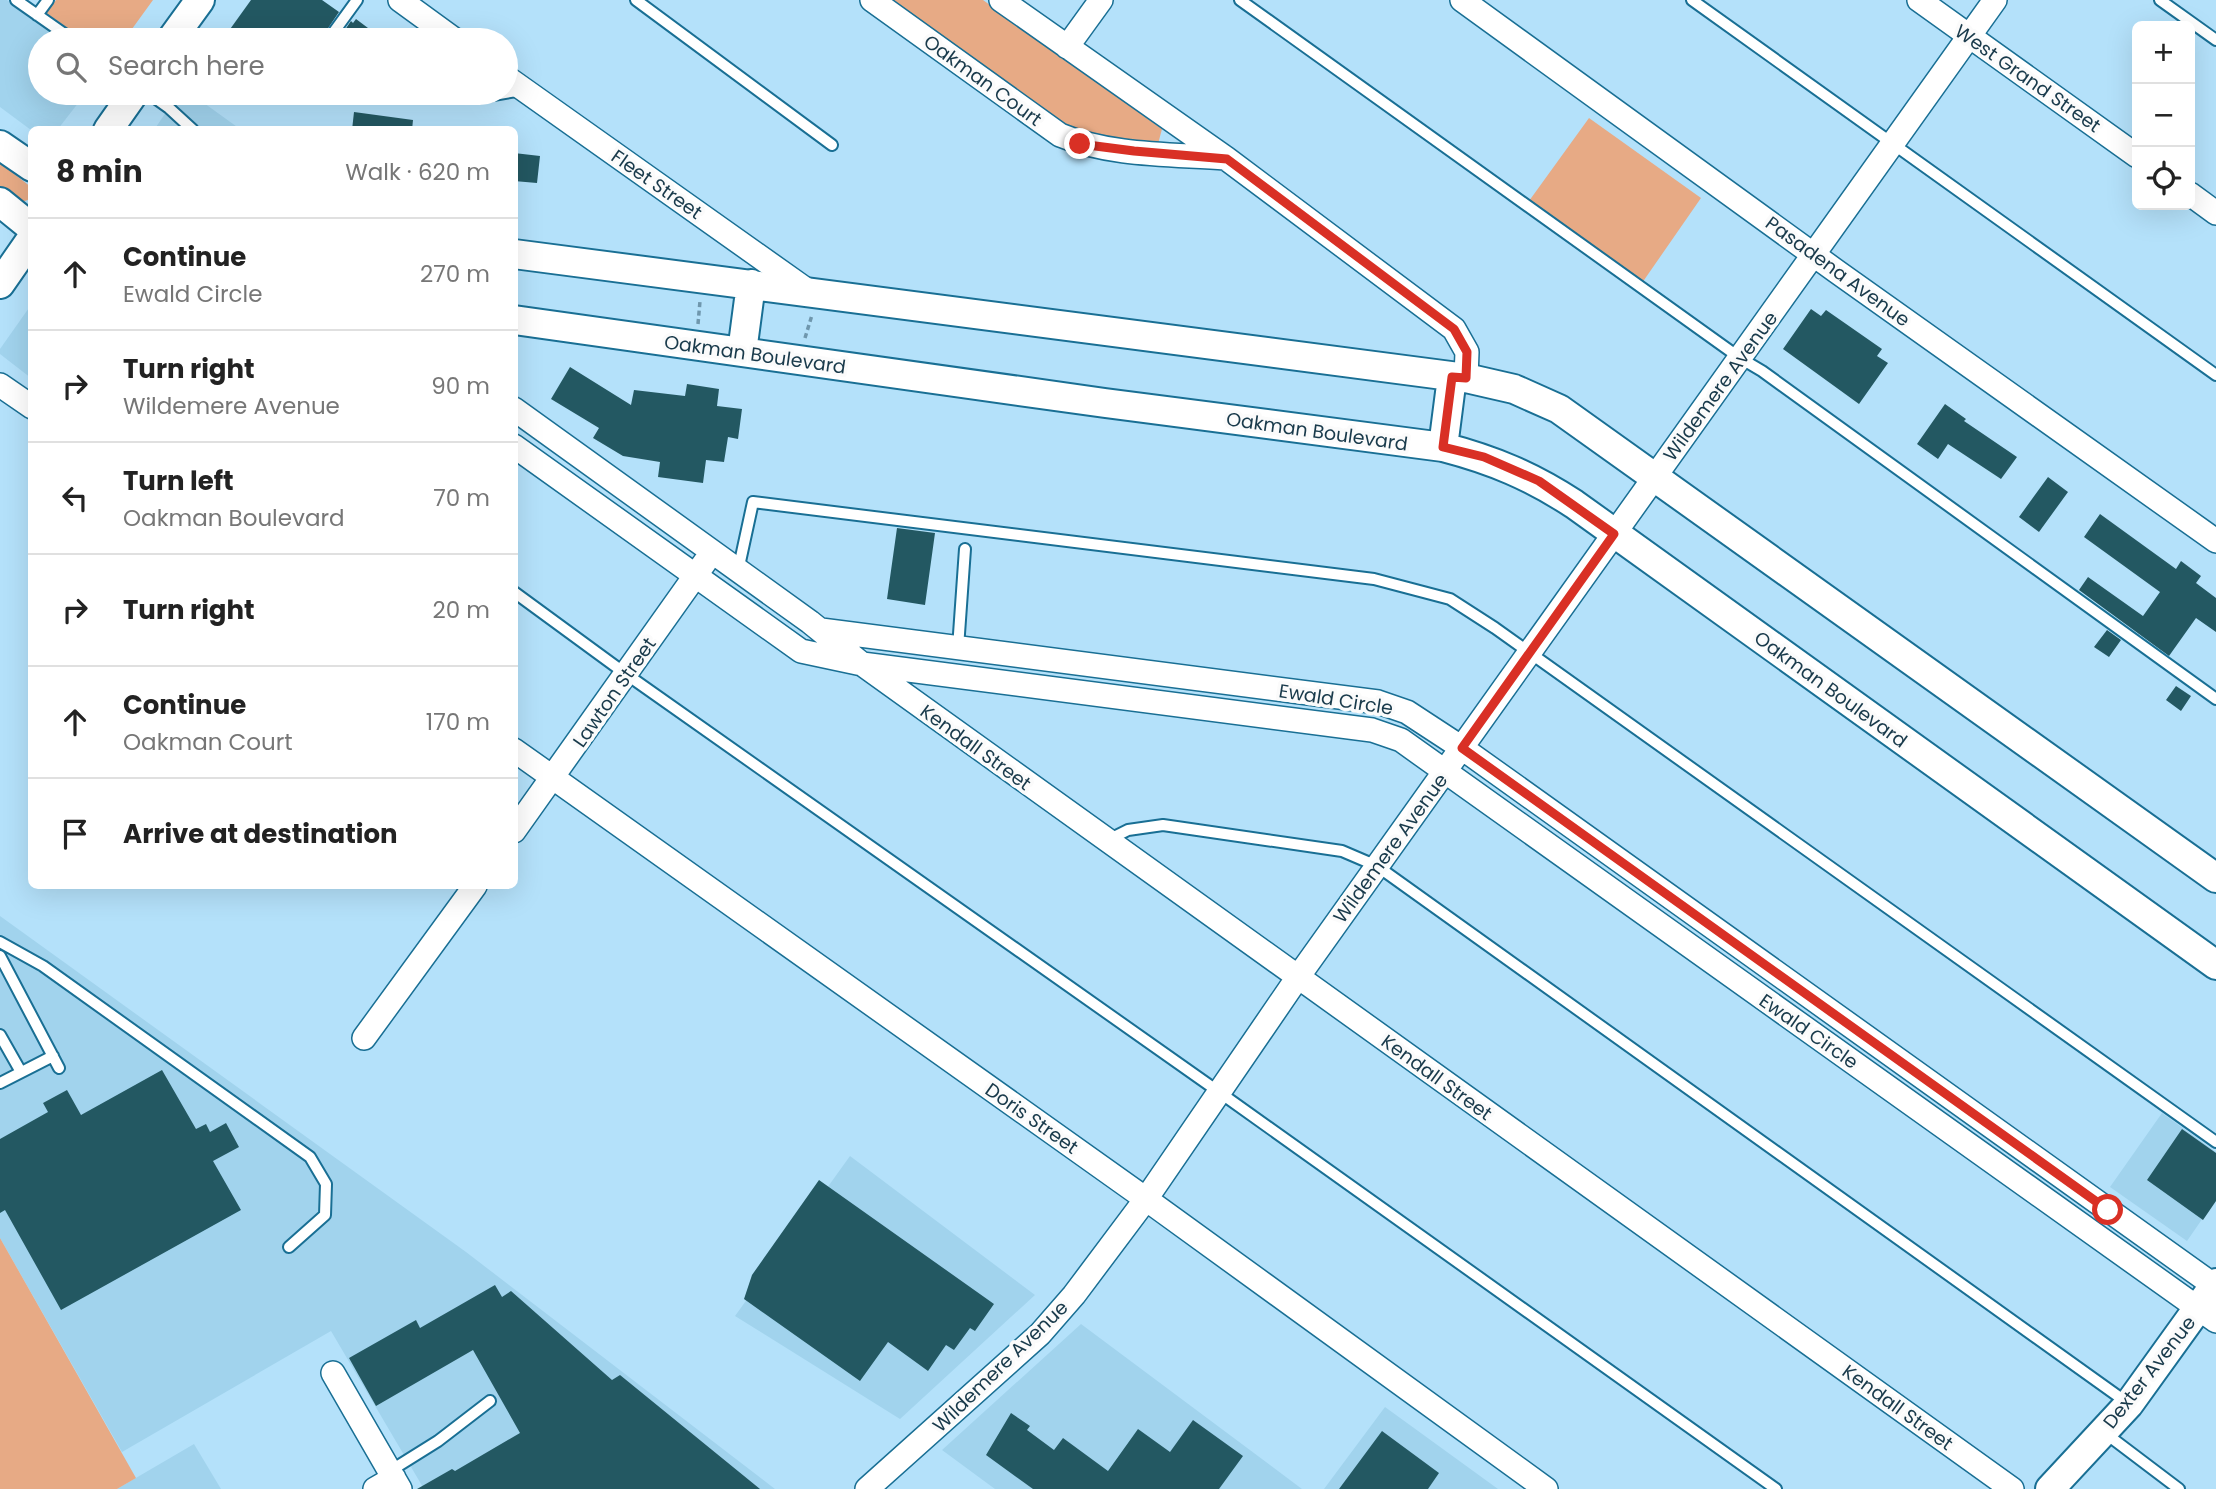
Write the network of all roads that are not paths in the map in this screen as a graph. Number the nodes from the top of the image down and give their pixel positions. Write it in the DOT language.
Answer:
graph roads {
  1 [pos="16,0"];
  2 [pos="48,0"];
  3 [pos="200,0"];
  4 [pos="356,0"];
  5 [pos="400,0"];
  6 [pos="636,0"];
  7 [pos="872,0"];
  8 [pos="1001,0"];
  9 [pos="1101,0"];
  10 [pos="1240,0"];
  11 [pos="1462,0"];
  12 [pos="1692,0"];
  13 [pos="1919,0"];
  14 [pos="1995,0"];
  15 [pos="2160,0"];
  16 [pos="37,15"];
  17 [pos="56,28"];
  18 [pos="180,28"];
  19 [pos="336,28"];
  20 [pos="439,28"];
  21 [pos="1969,36"];
  22 [pos="2216,40"];
  23 [pos="1067,47"];
  24 [pos="518,86"];
  25 [pos="126,105"];
  26 [pos="165,105"];
  27 [pos="113,126"];
  28 [pos="189,126"];
  29 [pos="1893,144"];
  30 [pos="0,145"];
  31 [pos="832,145"];
  32 [pos="2132,152"];
  33 [pos="1227,159"];
  34 [pos="28,164"];
  35 [pos="2195,198"];
  36 [pos="0,202"];
  37 [pos="2216,213"];
  38 [pos="28,225"];
  39 [pos="28,244"];
  40 [pos="1814,254"];
  41 [pos="518,255"];
  42 [pos="0,284"];
  43 [pos="751,284"];
  44 [pos="812,299"];
  45 [pos="518,321"];
  46 [pos="742,352"];
  47 [pos="1740,358"];
  48 [pos="2216,375"];
  49 [pos="1459,377"];
  50 [pos="0,385"];
  51 [pos="28,404"];
  52 [pos="518,412"];
  53 [pos="1443,447"];
  54 [pos="518,449"];
  55 [pos="1655,477"];
  56 [pos="1614,534"];
  57 [pos="2216,541"];
  58 [pos="965,549"];
  59 [pos="712,552"];
  60 [pos="738,570"];
  61 [pos="696,575"];
  62 [pos="518,595"];
  63 [pos="821,630"];
  64 [pos="957,648"];
  65 [pos="1530,653"];
  66 [pos="862,664"];
  67 [pos="626,674"];
  68 [pos="2216,699"];
  69 [pos="1462,748"];
  70 [pos="518,753"];
  71 [pos="1445,771"];
  72 [pos="553,778"];
  73 [pos="518,826"];
  74 [pos="1107,841"];
  75 [pos="1377,866"];
  76 [pos="2216,878"];
  77 [pos="473,889"];
  78 [pos="0,942"];
  79 [pos="0,956"];
  80 [pos="2216,965"];
  81 [pos="1298,977"];
  82 [pos="0,1035"];
  83 [pos="364,1038"];
  84 [pos="52,1056"];
  85 [pos="59,1068"];
  86 [pos="21,1072"];
  87 [pos="0,1083"];
  88 [pos="1219,1092"];
  89 [pos="2216,1142"];
  90 [pos="1146,1199"];
  91 [pos="289,1247"];
  92 [pos="2215,1285"];
  93 [pos="2207,1315"];
  94 [pos="333,1373"];
  95 [pos="490,1401"];
  96 [pos="2129,1404"];
  97 [pos="2103,1432"];
  98 [pos="390,1482"];
  99 [pos="867,1489"];
  100 [pos="1546,1489"];
  101 [pos="1776,1489"];
  102 [pos="2012,1489"];
  103 [pos="2050,1489"];
  104 [pos="2179,1489"];
  1 -- 16 [label="lane"];
  2 -- 16 [label="lane"];
  3 -- 18 [label="street"];
  4 -- 19 [label="lane"];
  5 -- 20 [label="street"];
  6 -- 31 [label="lane"];
  7 -- 33 [label="street, Oakman Court"];
  8 -- 23 [label="street"];
  9 -- 23 [label="street"];
  10 -- 47 [label="lane"];
  11 -- 40 [label="street, Pasadena Avenue"];
  12 -- 29 [label="lane"];
  13 -- 21 [label="street, West Grand Street"];
  14 -- 21 [label="street, Wildemere Avenue"];
  15 -- 22 [label="lane"];
  16 -- 17 [label="lane"];
  21 -- 29 [label="street, Wildemere Avenue"];
  21 -- 32 [label="street, West Grand Street"];
  23 -- 33 [label="street"];
  24 -- 44 [label="street, Fleet Street"];
  25 -- 27 [label="street"];
  26 -- 28 [label="lane"];
  29 -- 40 [label="street, Wildemere Avenue"];
  29 -- 48 [label="lane"];
  30 -- 34 [label="street"];
  33 -- 49 [label="street"];
  35 -- 37 [label="street"];
  36 -- 38 [label="street"];
  39 -- 42 [label="street"];
  40 -- 47 [label="street, Wildemere Avenue"];
  40 -- 57 [label="street, Pasadena Avenue"];
  41 -- 43 [label="street"];
  43 -- 44 [label="street"];
  43 -- 46 [label="street"];
  44 -- 49 [label="street"];
  45 -- 46 [label="street, Oakman Boulevard"];
  46 -- 53 [label="street, Oakman Boulevard"];
  47 -- 55 [label="street, Wildemere Avenue"];
  47 -- 68 [label="lane"];
  49 -- 53 [label="street"];
  49 -- 55 [label="street"];
  50 -- 51 [label="street"];
  52 -- 59 [label="street, Kendall Street"];
  53 -- 56 [label="street, Oakman Boulevard"];
  54 -- 61 [label="street, Kendall Street"];
  55 -- 56 [label="street, Wildemere Avenue"];
  55 -- 76 [label="street"];
  56 -- 65 [label="street, Wildemere Avenue"];
  56 -- 80 [label="street, Oakman Boulevard"];
  58 -- 64 [label="lane"];
  59 -- 60 [label="street, Kendall Street"];
  59 -- 61 [label="street, Lawton Street"];
  60 -- 63 [label="street, Kendall Street"];
  60 -- 65 [label="lane"];
  61 -- 66 [label="street, Kendall Street"];
  61 -- 67 [label="street, Lawton Street"];
  62 -- 67 [label="lane"];
  63 -- 64 [label="street, Ewald Circle"];
  63 -- 66 [label="street, Kendall Street"];
  64 -- 69 [label="street, Ewald Circle"];
  65 -- 69 [label="street, Wildemere Avenue"];
  65 -- 89 [label="lane"];
  66 -- 71 [label="street, Ewald Circle"];
  66 -- 74 [label="street, Kendall Street"];
  67 -- 72 [label="street, Lawton Street"];
  67 -- 88 [label="lane"];
  69 -- 71 [label="street, Wildemere Avenue"];
  69 -- 92 [label="street, Ewald Circle"];
  70 -- 72 [label="street, Doris Street"];
  71 -- 75 [label="street, Wildemere Avenue"];
  71 -- 93 [label="street, Ewald Circle"];
  72 -- 73 [label="street, Lawton Street"];
  72 -- 90 [label="street, Doris Street"];
  74 -- 75 [label="lane"];
  74 -- 81 [label="street, Kendall Street"];
  75 -- 81 [label="street, Wildemere Avenue"];
  75 -- 96 [label="lane"];
  77 -- 83 [label="street"];
  78 -- 91 [label="lane"];
  79 -- 84 [label="lane"];
  81 -- 88 [label="street, Wildemere Avenue"];
  81 -- 102 [label="street, Kendall Street"];
  82 -- 86 [label="lane"];
  84 -- 85 [label="lane"];
  84 -- 86 [label="lane"];
  86 -- 87 [label="lane"];
  88 -- 90 [label="street, Wildemere Avenue"];
  88 -- 101 [label="lane"];
  90 -- 99 [label="street, Wildemere Avenue"];
  90 -- 100 [label="street, Doris Street"];
  92 -- 93 [label="street, Dexter Avenue"];
  93 -- 96 [label="street, Dexter Avenue"];
  94 -- 98 [label="street"];
  95 -- 98 [label="lane"];
  96 -- 97 [label="street, Dexter Avenue"];
  97 -- 103 [label="street, Dexter Avenue"];
  97 -- 104 [label="lane"];
}
